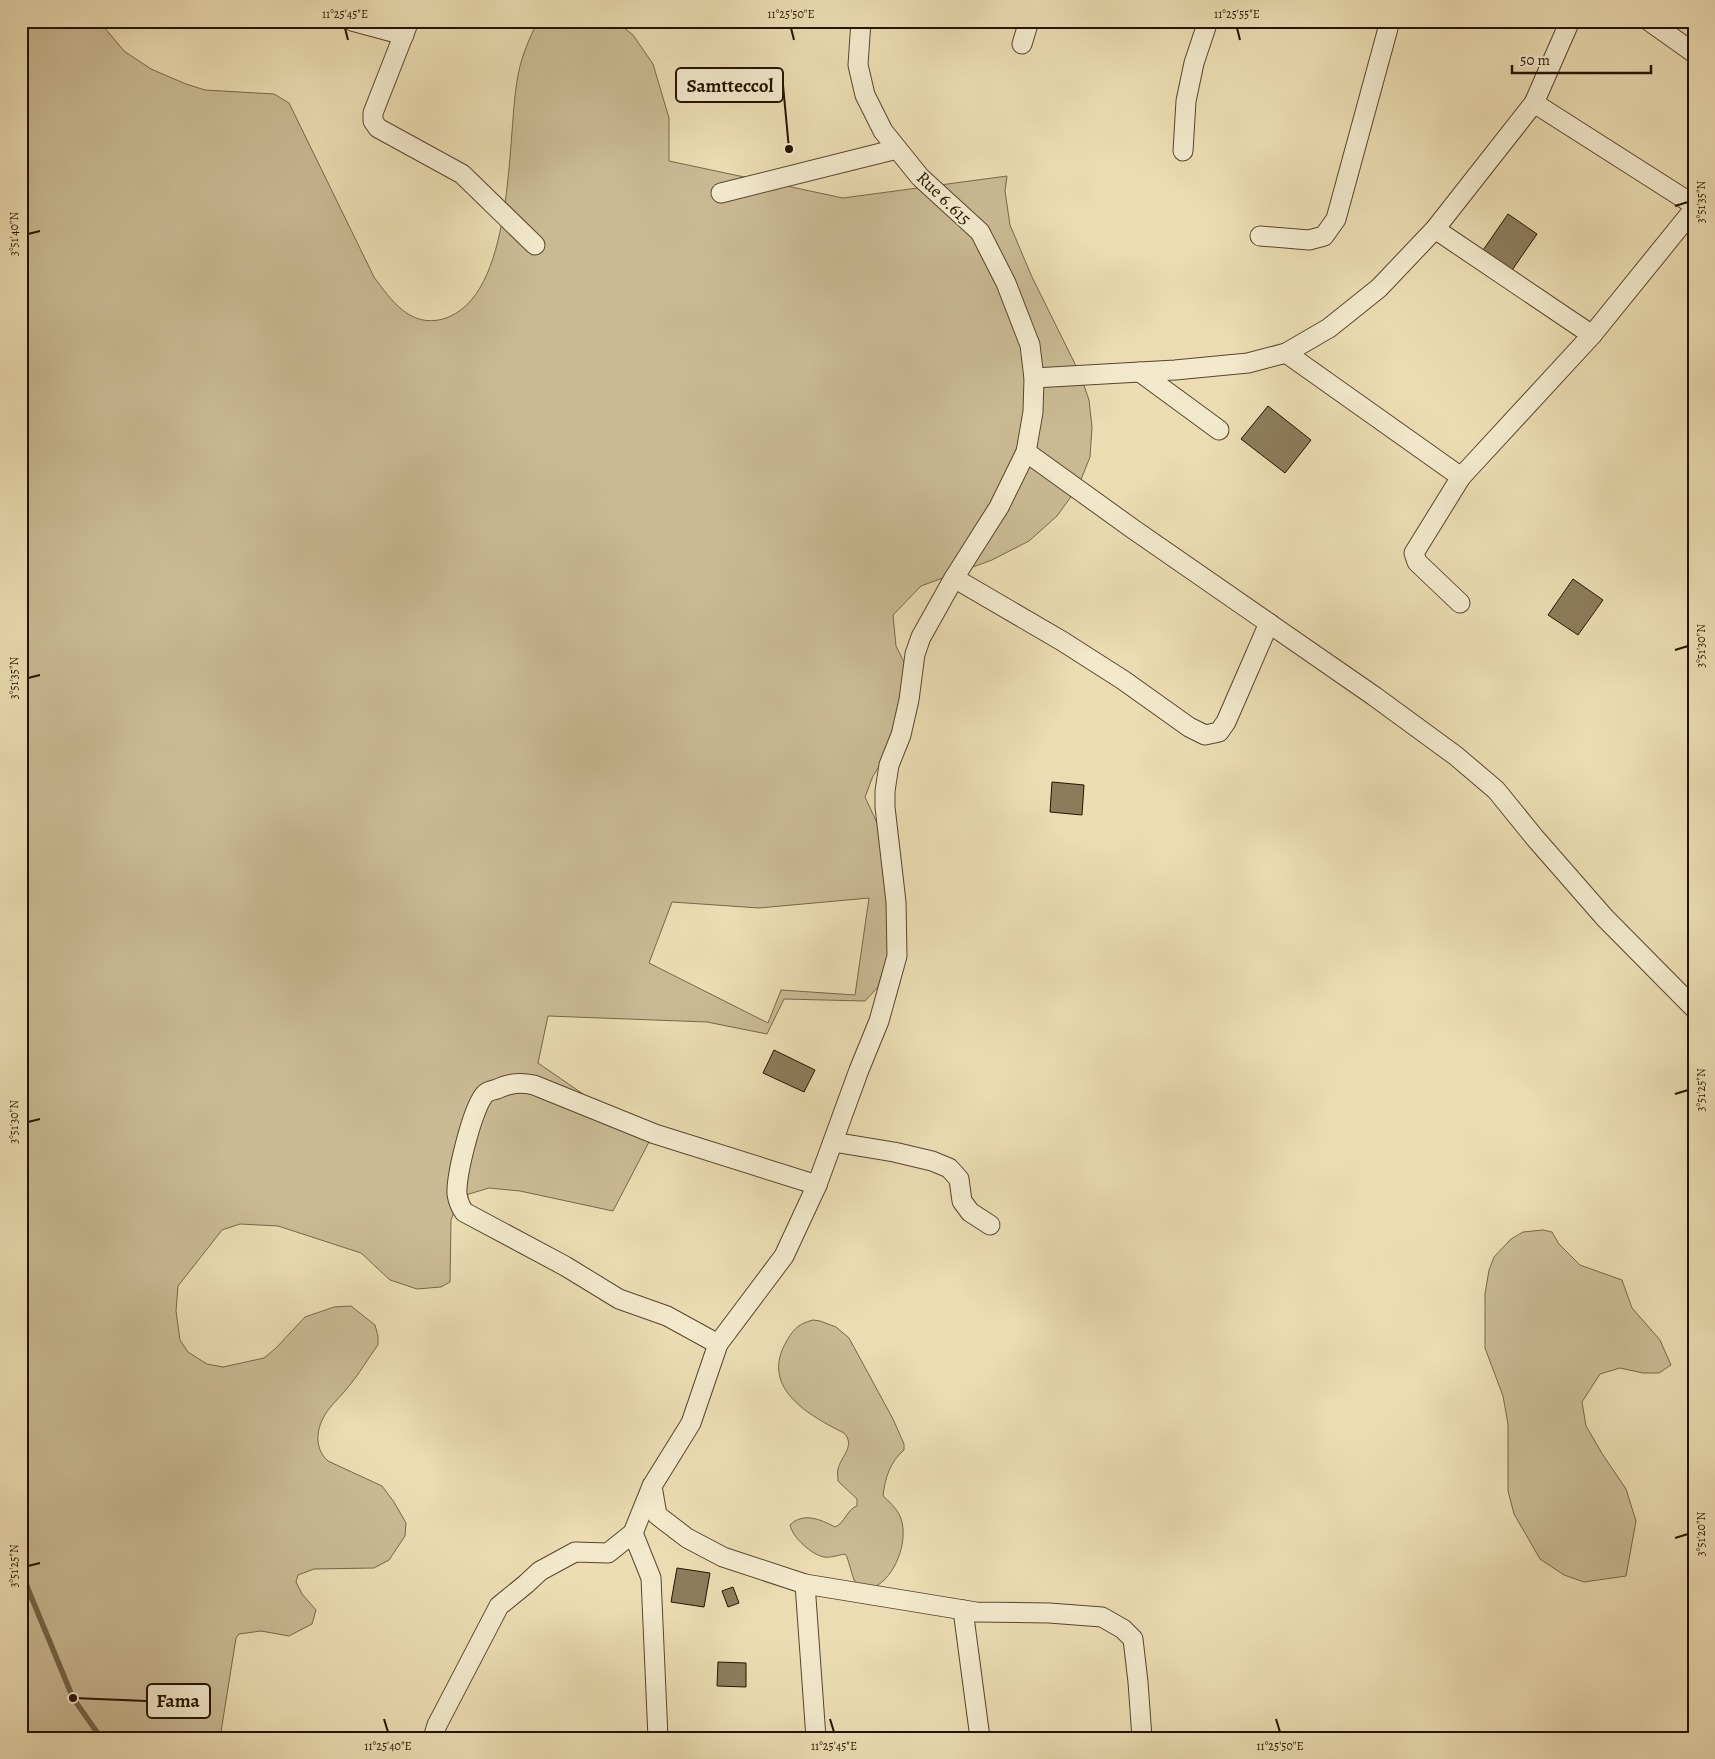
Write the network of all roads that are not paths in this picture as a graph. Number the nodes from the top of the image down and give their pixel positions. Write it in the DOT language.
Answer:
graph roads {
  1 [pos="352,21"];
  2 [pos="861,21"];
  3 [pos="1029,21"];
  4 [pos="1208,21"];
  5 [pos="1390,21"];
  6 [pos="1570,21"];
  7 [pos="1649,21"];
  8 [pos="407,28"];
  9 [pos="1022,44"];
  10 [pos="1694,53"];
  11 [pos="1534,103"];
  12 [pos="897,148"];
  13 [pos="1183,151"];
  14 [pos="721,192"];
  15 [pos="1694,207"];
  16 [pos="1435,229"];
  17 [pos="1260,236"];
  18 [pos="535,245"];
  19 [pos="1592,335"];
  20 [pos="1286,353"];
  21 [pos="1140,372"];
  22 [pos="1034,378"];
  23 [pos="1219,430"];
  24 [pos="1026,452"];
  25 [pos="1461,477"];
  26 [pos="954,578"];
  27 [pos="1460,603"];
  28 [pos="1269,623"];
  29 [pos="1694,1008"];
  30 [pos="833,1142"];
  31 [pos="817,1185"];
  32 [pos="990,1225"];
  33 [pos="718,1344"];
  34 [pos="652,1486"];
  35 [pos="633,1533"];
  36 [pos="805,1584"];
  37 [pos="963,1610"];
  38 [pos="433,1738"];
  39 [pos="658,1738"];
  40 [pos="816,1738"];
  41 [pos="980,1738"];
  42 [pos="1142,1738"];
  1 -- 8 [label="street"];
  2 -- 12 [label="street, Rue 6.615"];
  3 -- 9 [label="street"];
  4 -- 13 [label="street"];
  5 -- 17 [label="street"];
  6 -- 11 [label="street"];
  7 -- 10 [label="street"];
  8 -- 18 [label="street"];
  11 -- 15 [label="street"];
  11 -- 16 [label="street"];
  12 -- 14 [label="street"];
  12 -- 22 [label="street, Rue 6.615"];
  15 -- 19 [label="street"];
  16 -- 19 [label="street"];
  16 -- 20 [label="street"];
  19 -- 25 [label="street"];
  20 -- 21 [label="street"];
  20 -- 25 [label="street"];
  21 -- 22 [label="street"];
  21 -- 23 [label="street"];
  22 -- 24 [label="street, Rue 6.615"];
  24 -- 26 [label="street, Rue 6.615"];
  24 -- 28 [label="street"];
  25 -- 27 [label="street"];
  26 -- 28 [label="street"];
  26 -- 30 [label="street, Rue 6.615"];
  28 -- 29 [label="street"];
  30 -- 31 [label="street, Rue 6.615"];
  30 -- 32 [label="street"];
  31 -- 33 [label="street, Rue 6.615"];
  31 -- 33 [label="street"];
  33 -- 34 [label="street, Rue 6.615"];
  34 -- 35 [label="street, Rue 6.615"];
  34 -- 36 [label="street"];
  35 -- 38 [label="street"];
  35 -- 39 [label="street"];
  36 -- 37 [label="street"];
  36 -- 40 [label="street"];
  37 -- 41 [label="street"];
  37 -- 42 [label="street"];
}
